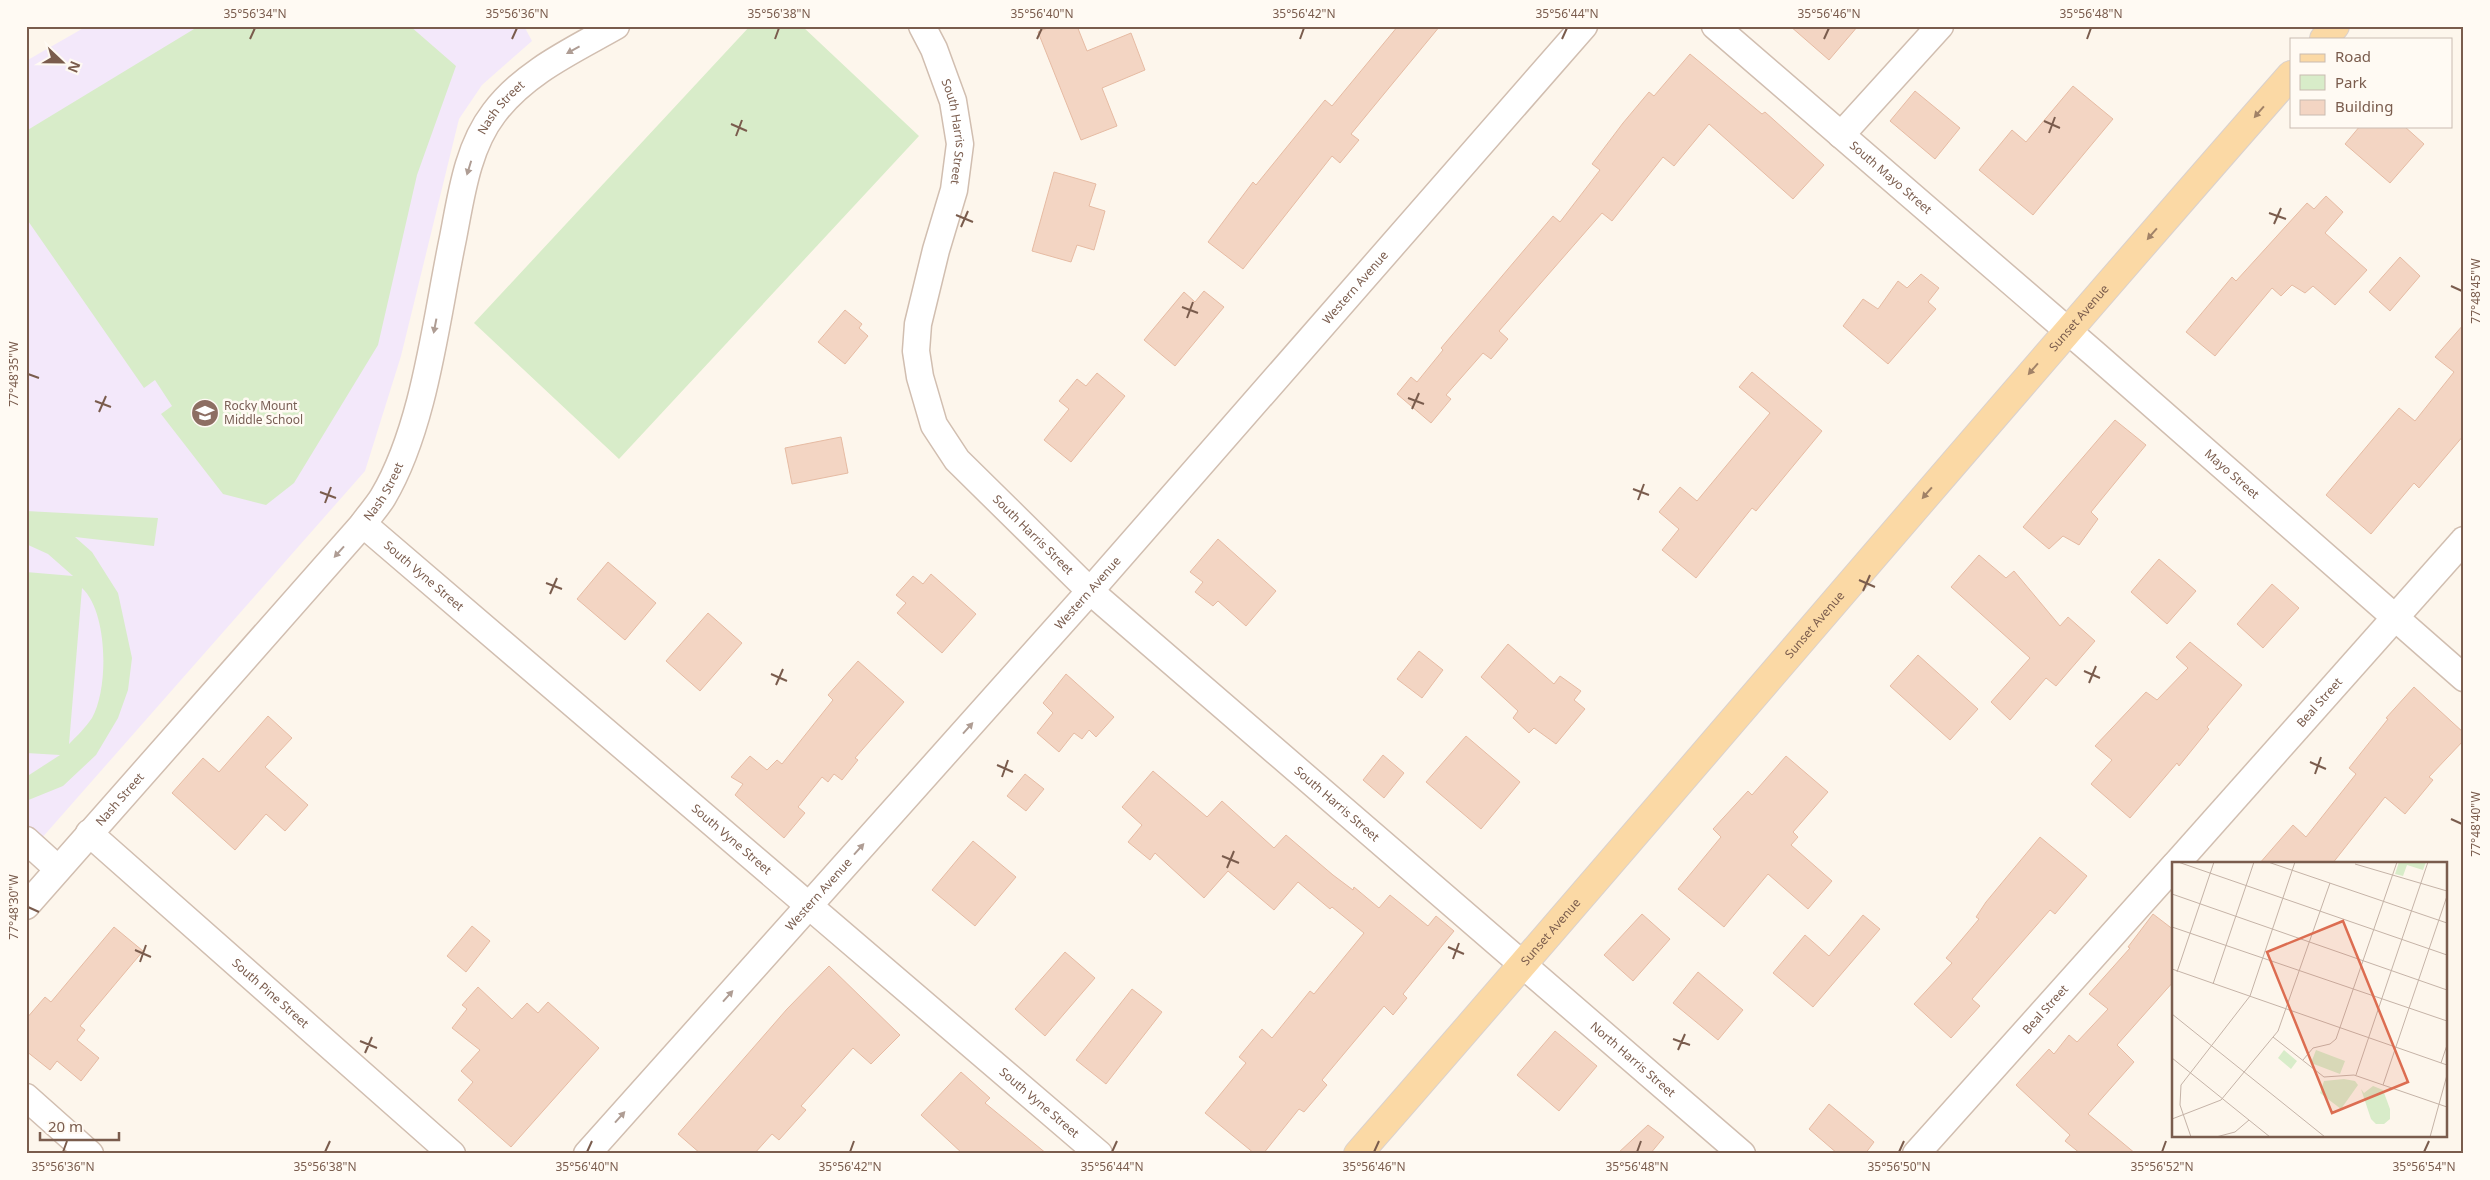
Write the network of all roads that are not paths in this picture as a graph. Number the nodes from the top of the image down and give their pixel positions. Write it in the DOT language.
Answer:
graph roads {
  1 [pos="616,26"];
  2 [pos="922,26"];
  3 [pos="1584,26"];
  4 [pos="1715,26"];
  5 [pos="1940,26"];
  6 [pos="2335,26"];
  7 [pos="2325,38"];
  8 [pos="2290,76"];
  9 [pos="1841,136"];
  10 [pos="2067,330"];
  11 [pos="363,524"];
  12 [pos="2464,540"];
  13 [pos="1090,591"];
  14 [pos="2396,619"];
  15 [pos="2464,678"];
  16 [pos="89,834"];
  17 [pos="26,840"];
  18 [pos="2178,862"];
  19 [pos="2172,868"];
  20 [pos="58,869"];
  21 [pos="26,906"];
  22 [pos="809,906"];
  23 [pos="1524,964"];
  24 [pos="26,1097"];
  25 [pos="90,1154"];
  26 [pos="452,1154"];
  27 [pos="587,1154"];
  28 [pos="1099,1154"];
  29 [pos="1358,1154"];
  30 [pos="1742,1154"];
  31 [pos="1916,1154"];
  1 -- 11 [label="street, Nash Street, one-way"];
  2 -- 13 [label="street, South Harris Street"];
  3 -- 13 [label="street, Western Avenue"];
  4 -- 9 [label="street, South Mayo Street"];
  5 -- 9 [label="street"];
  6 -- 7 [label="main road"];
  8 -- 10 [label="main road, Sunset Avenue, one-way"];
  9 -- 10 [label="street, South Mayo Street"];
  10 -- 14 [label="street, Mayo Street"];
  10 -- 23 [label="main road, Sunset Avenue, one-way"];
  11 -- 16 [label="street, Nash Street, one-way"];
  11 -- 22 [label="street, South Vyne Street"];
  12 -- 14 [label="street, Beal Street"];
  22 -- 13 [label="street, Western Avenue, one-way"];
  13 -- 23 [label="street, South Harris Street"];
  14 -- 15 [label="street, Mayo Street"];
  14 -- 18 [label="street, Beal Street"];
  16 -- 20 [label="street, Nash Street"];
  16 -- 26 [label="street, South Pine Street"];
  17 -- 20 [label="street"];
  19 -- 31 [label="street, Beal Street"];
  20 -- 21 [label="street, Nash Street"];
  27 -- 22 [label="street, Western Avenue, one-way"];
  22 -- 28 [label="street, South Vyne Street"];
  23 -- 29 [label="main road, Sunset Avenue"];
  23 -- 30 [label="street, North Harris Street"];
  24 -- 25 [label="street"];
}
